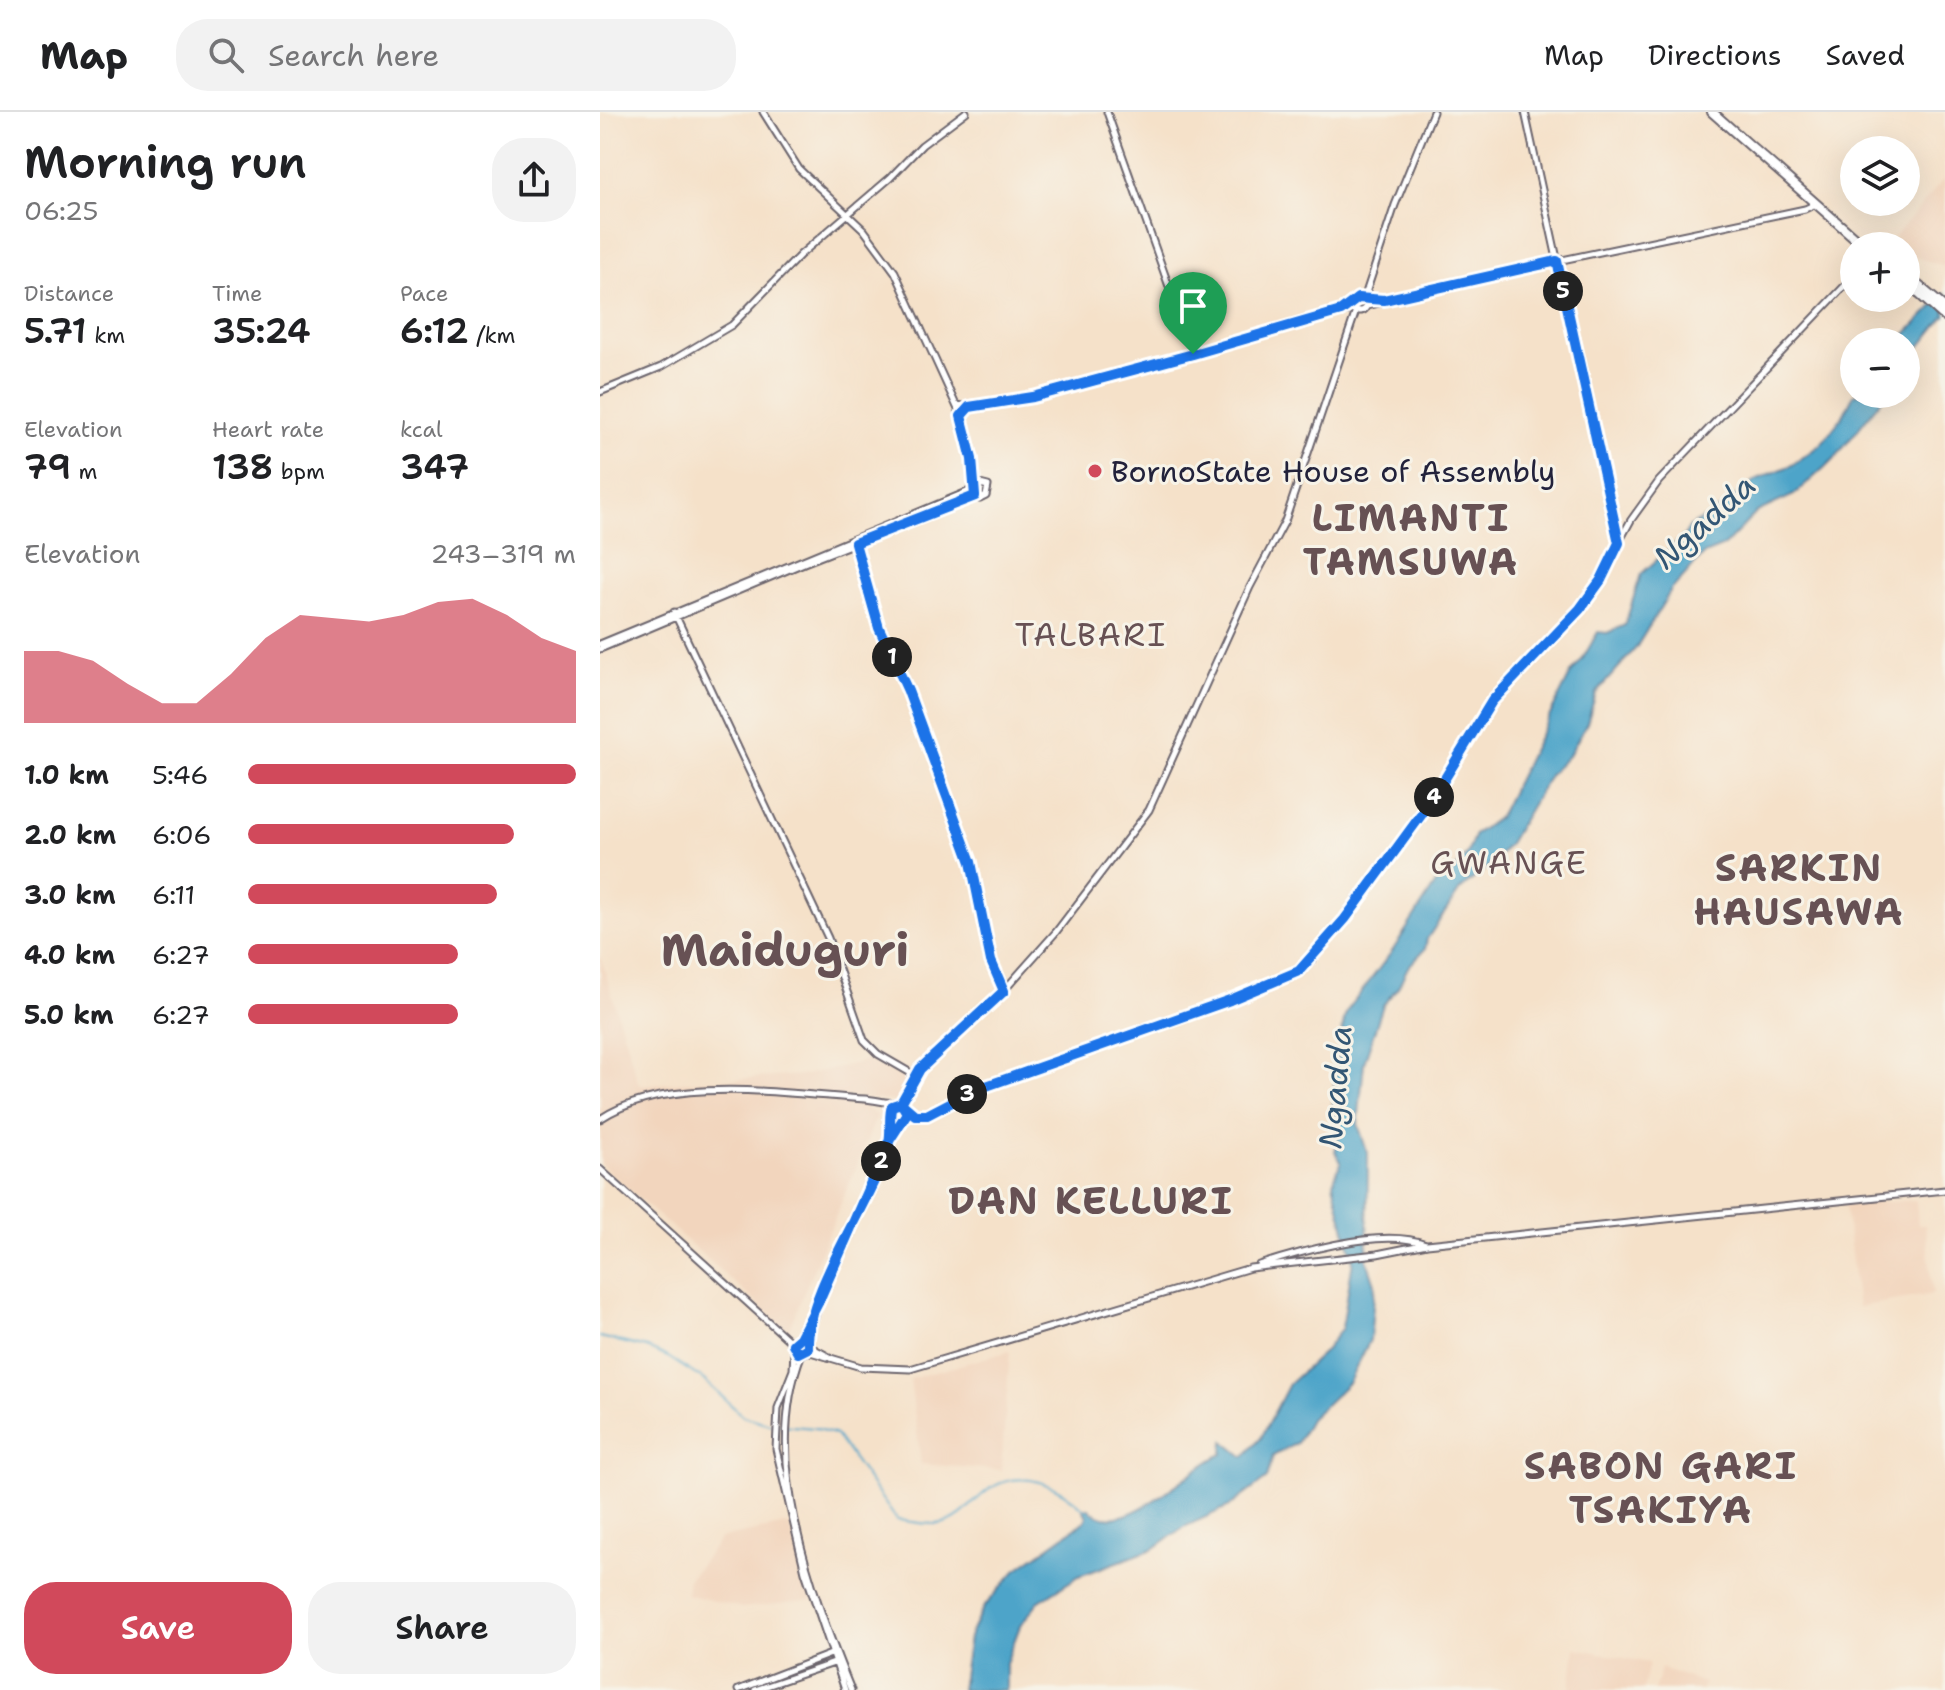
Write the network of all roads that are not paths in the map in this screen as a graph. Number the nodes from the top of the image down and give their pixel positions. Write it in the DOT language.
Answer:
graph roads {
  1 [pos="763,112"];
  2 [pos="966,112"];
  3 [pos="1107,112"];
  4 [pos="1433,112"];
  5 [pos="1525,112"];
  6 [pos="1712,112"];
  7 [pos="1720,112"];
  8 [pos="1816,203"];
  9 [pos="848,214"];
  10 [pos="1848,232"];
  11 [pos="1856,232"];
  12 [pos="1557,261"];
  13 [pos="1840,291"];
  14 [pos="1920,291"];
  15 [pos="1920,291"];
  16 [pos="1360,304"];
  17 [pos="1945,308"];
  18 [pos="1945,317"];
  19 [pos="1193,354"];
  20 [pos="600,392"];
  21 [pos="957,405"];
  22 [pos="969,407"];
  23 [pos="961,416"];
  24 [pos="976,488"];
  25 [pos="855,543"];
  26 [pos="1619,543"];
  27 [pos="675,614"];
  28 [pos="600,646"];
  29 [pos="1004,991"];
  30 [pos="916,1076"];
  31 [pos="898,1104"];
  32 [pos="907,1110"];
  33 [pos="892,1117"];
  34 [pos="600,1119"];
  35 [pos="901,1119"];
  36 [pos="889,1141"];
  37 [pos="600,1169"];
  38 [pos="1945,1190"];
  39 [pos="1427,1244"];
  40 [pos="1250,1268"];
  41 [pos="801,1345"];
  42 [pos="834,1653"];
  43 [pos="837,1662"];
  44 [pos="738,1690"];
  45 [pos="755,1690"];
  46 [pos="845,1690"];
  47 [pos="851,1690"];
  1 -- 9 [label="main road"];
  2 -- 9 [label="main road"];
  3 -- 19 [label="main road"];
  4 -- 16 [label="main road"];
  5 -- 12 [label="main road"];
  6 -- 8 [label="highway"];
  7 -- 11 [label="highway"];
  8 -- 10 [label="highway"];
  8 -- 12 [label="main road"];
  9 -- 20 [label="main road"];
  9 -- 21 [label="main road"];
  12 -- 16 [label="main road"];
  12 -- 26 [label="main road"];
  13 -- 26 [label="main road"];
  14 -- 17 [label="highway"];
  15 -- 18 [label="highway"];
  16 -- 19 [label="main road"];
  16 -- 29 [label="main road"];
  19 -- 22 [label="main road"];
  21 -- 22 [label="main road"];
  21 -- 23 [label="main road"];
  22 -- 23 [label="main road"];
  23 -- 24 [label="main road"];
  24 -- 25 [label="main road"];
  24 -- 27 [label="main road"];
  25 -- 27 [label="main road"];
  25 -- 29 [label="main road"];
  26 -- 32 [label="main road"];
  27 -- 28 [label="main road"];
  27 -- 30 [label="main road"];
  29 -- 30 [label="main road"];
  30 -- 31 [label="main road"];
  31 -- 32 [label="main road"];
  31 -- 33 [label="main road"];
  31 -- 34 [label="main road"];
  32 -- 35 [label="main road"];
  33 -- 35 [label="main road"];
  33 -- 36 [label="main road"];
  35 -- 36 [label="main road"];
  36 -- 41 [label="main road"];
  37 -- 41 [label="main road"];
  38 -- 39 [label="main road"];
  39 -- 40 [label="main road"];
  39 -- 40 [label="main road"];
  40 -- 41 [label="main road"];
  41 -- 42 [label="main road"];
  41 -- 42 [label="main road"];
  42 -- 43 [label="main road"];
  42 -- 44 [label="main road"];
  43 -- 45 [label="main road"];
  43 -- 46 [label="main road"];
  43 -- 47 [label="main road"];
}
